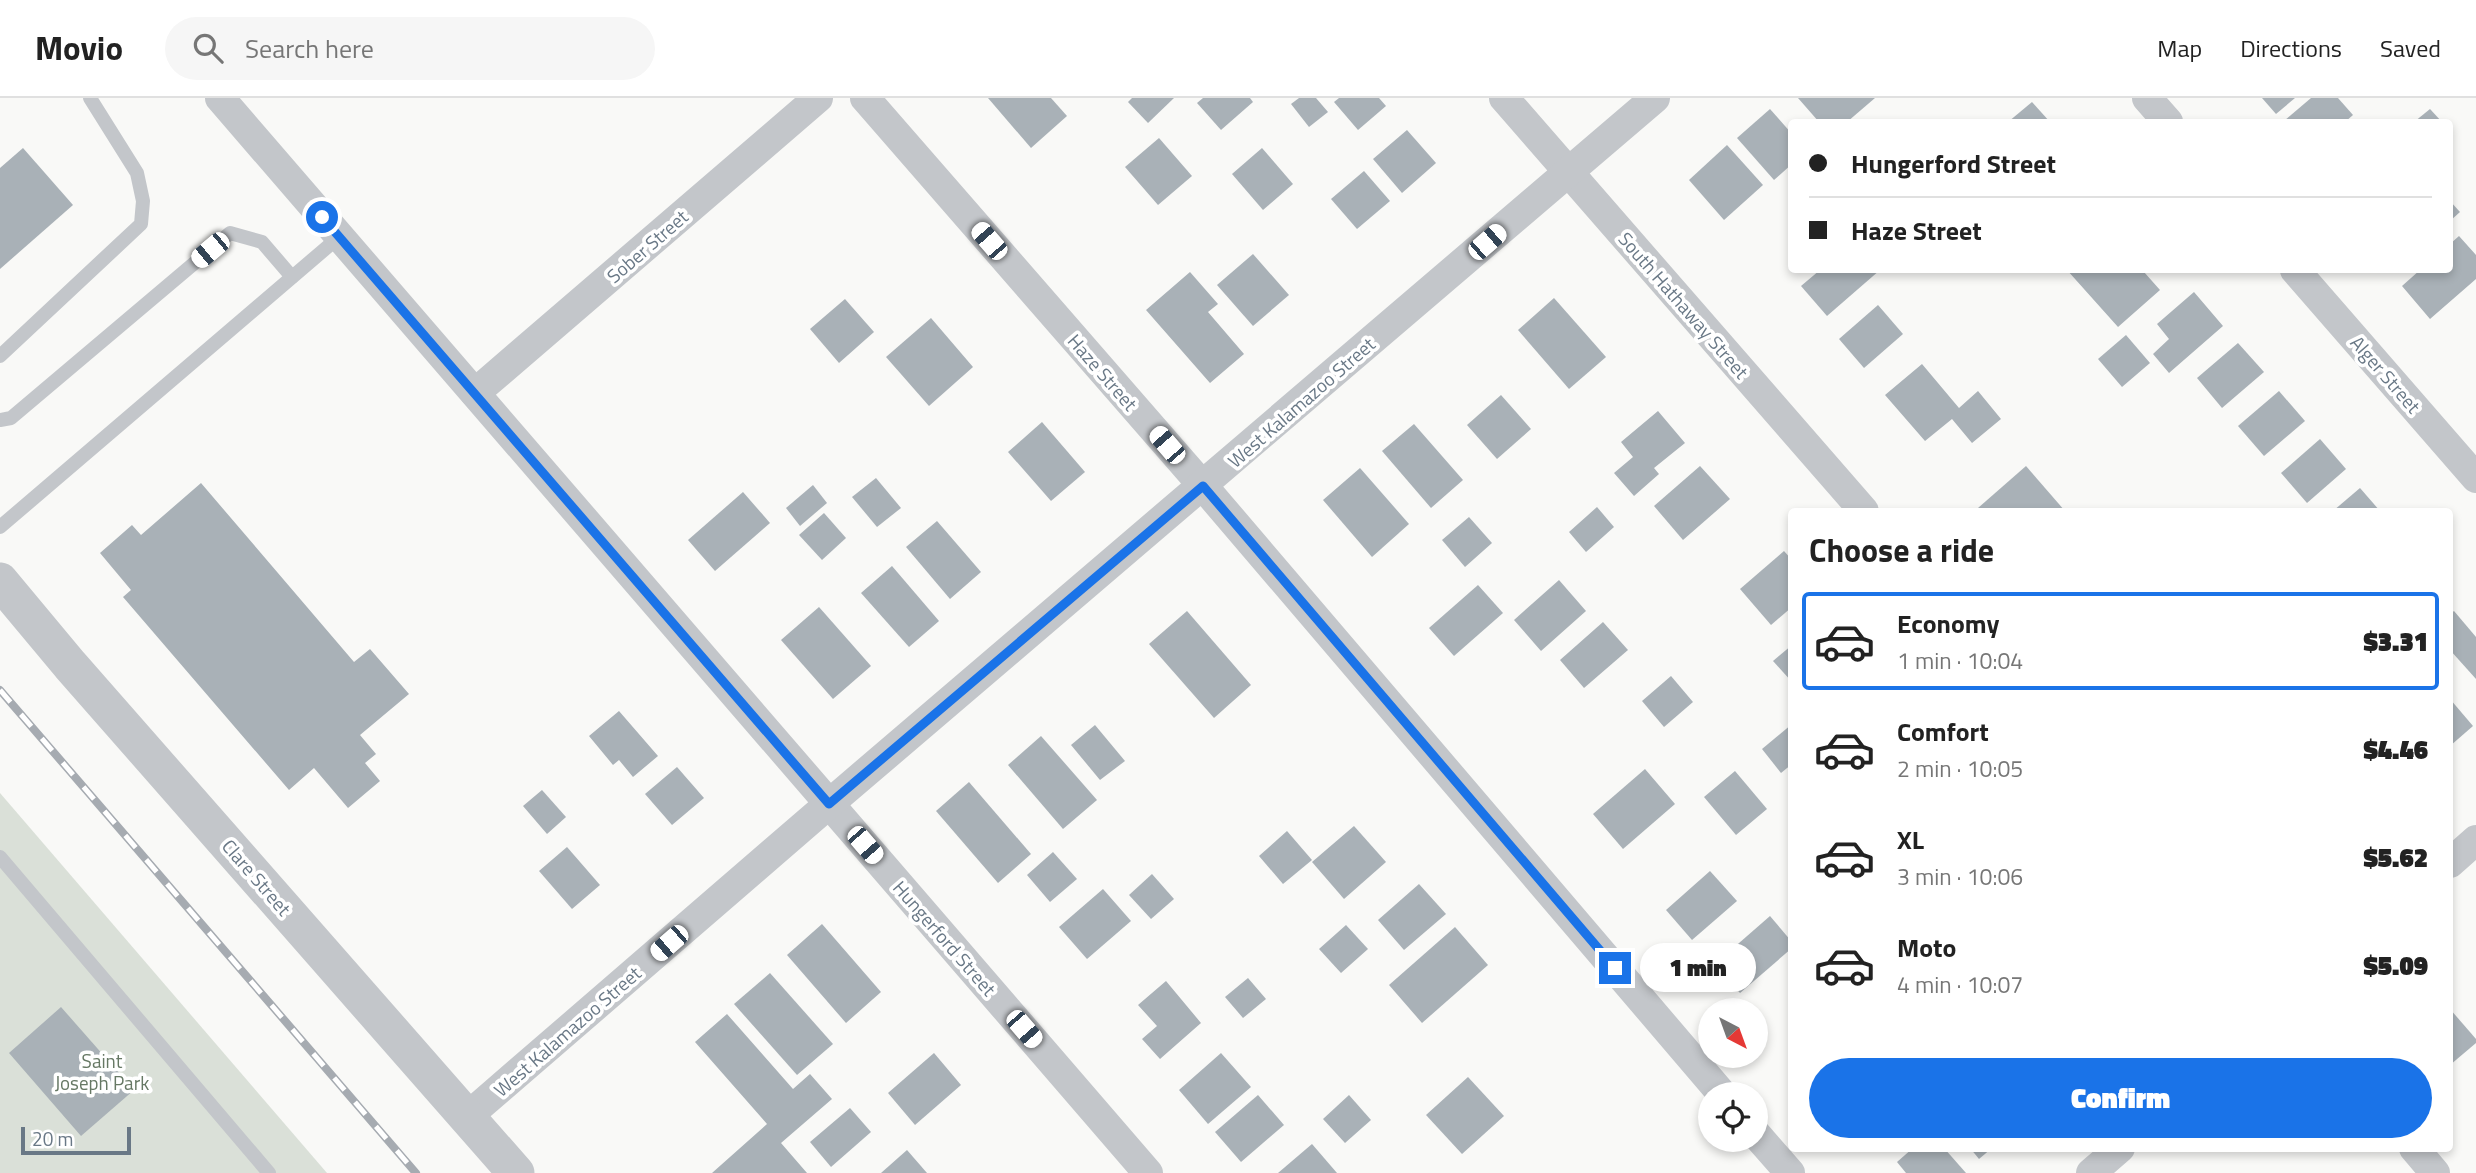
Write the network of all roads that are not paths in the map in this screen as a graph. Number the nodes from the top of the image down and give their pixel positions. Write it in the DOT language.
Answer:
graph roads {
  1 [pos="90,98"];
  2 [pos="220,98"];
  3 [pos="818,98"];
  4 [pos="865,98"];
  5 [pos="1504,98"];
  6 [pos="1655,98"];
  7 [pos="2147,98"];
  8 [pos="2165,119"];
  9 [pos="1568,173"];
  10 [pos="339,237"];
  11 [pos="2298,273"];
  12 [pos="292,277"];
  13 [pos="0,356"];
  14 [pos="475,393"];
  15 [pos="0,420"];
  16 [pos="2476,478"];
  17 [pos="1203,486"];
  18 [pos="1861,508"];
  19 [pos="0,527"];
  20 [pos="0,580"];
  21 [pos="829,804"];
  22 [pos="2476,840"];
  23 [pos="0,858"];
  24 [pos="2453,860"];
  25 [pos="1712,1082"];
  26 [pos="468,1116"];
  27 [pos="1768,1148"];
  28 [pos="2115,1152"];
  29 [pos="2417,1152"];
  30 [pos="269,1173"];
  31 [pos="516,1173"];
  32 [pos="1148,1173"];
  33 [pos="1790,1173"];
  34 [pos="2091,1173"];
  35 [pos="2435,1173"];
  1 -- 13 [label="lane"];
  2 -- 10 [label="street, Hungerford Street"];
  3 -- 14 [label="street, Sober Street"];
  4 -- 17 [label="street, Haze Street"];
  5 -- 9 [label="street, South Hathaway Street"];
  6 -- 9 [label="street, West Kalamazoo Street"];
  7 -- 8 [label="street"];
  9 -- 17 [label="street, West Kalamazoo Street"];
  9 -- 18 [label="street, South Hathaway Street"];
  10 -- 12 [label="lane"];
  10 -- 14 [label="street, Hungerford Street"];
  11 -- 16 [label="street, Alger Street"];
  12 -- 15 [label="lane"];
  12 -- 19 [label="lane"];
  14 -- 21 [label="street, Hungerford Street"];
  17 -- 21 [label="street, West Kalamazoo Street"];
  17 -- 25 [label="street, Haze Street"];
  20 -- 26 [label="street, Clare Street"];
  21 -- 26 [label="street, West Kalamazoo Street"];
  21 -- 32 [label="street, Hungerford Street"];
  22 -- 24 [label="street"];
  23 -- 30 [label="lane"];
  26 -- 31 [label="street, Clare Street"];
  27 -- 33 [label="street"];
  28 -- 34 [label="street"];
  29 -- 35 [label="street"];
}
